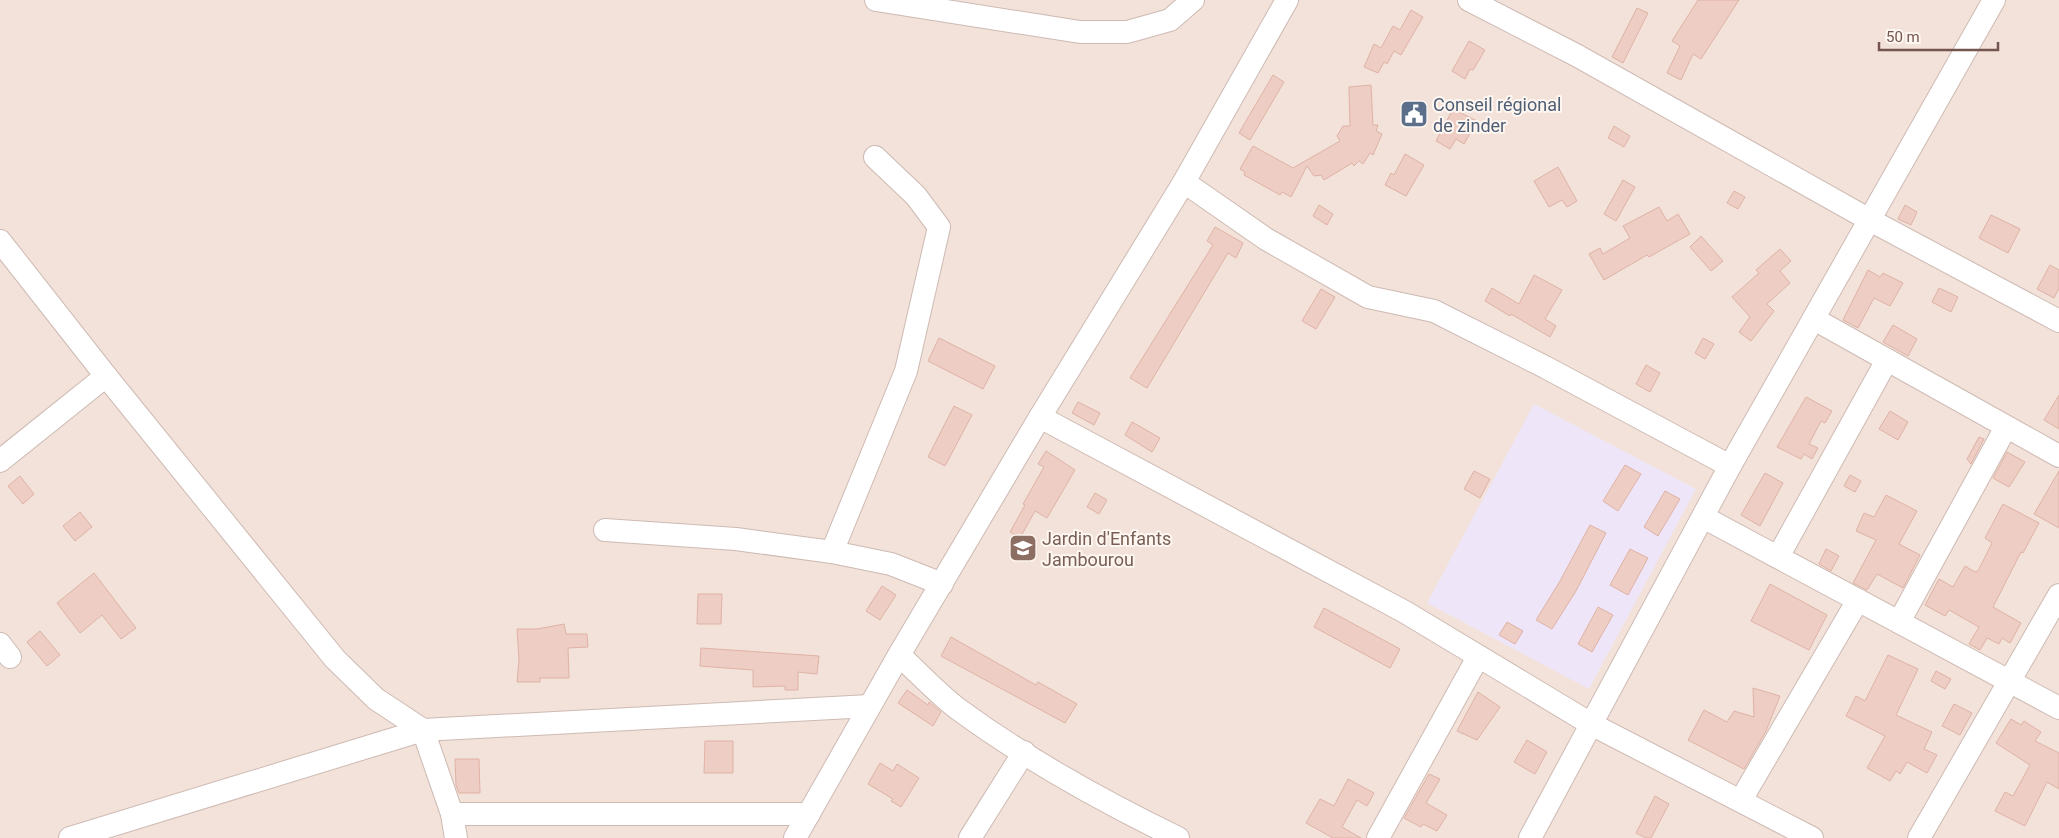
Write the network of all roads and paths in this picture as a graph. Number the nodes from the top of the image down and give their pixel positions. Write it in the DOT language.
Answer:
graph roads {
  1 [pos="876,0"];
  2 [pos="1193,0"];
  3 [pos="1287,0"];
  4 [pos="1470,0"];
  5 [pos="1994,0"];
  6 [pos="875,157"];
  7 [pos="1184,182"];
  8 [pos="1868,219"];
  9 [pos="0,241"];
  10 [pos="1814,319"];
  11 [pos="2059,321"];
  12 [pos="1887,360"];
  13 [pos="106,376"];
  14 [pos="1040,417"];
  15 [pos="2006,427"];
  16 [pos="2059,456"];
  17 [pos="0,461"];
  18 [pos="1730,466"];
  19 [pos="1703,517"];
  20 [pos="605,530"];
  21 [pos="832,552"];
  22 [pos="1778,558"];
  23 [pos="942,584"];
  24 [pos="2059,595"];
  25 [pos="1858,600"];
  26 [pos="1899,622"];
  27 [pos="899,655"];
  28 [pos="1478,656"];
  29 [pos="2009,681"];
  30 [pos="870,706"];
  31 [pos="2059,708"];
  32 [pos="1591,724"];
  33 [pos="423,730"];
  34 [pos="1024,752"];
  35 [pos="1741,800"];
  36 [pos="452,814"];
  37 [pos="809,814"];
  38 [pos="121,830"];
  39 [pos="70,838"];
  40 [pos="456,838"];
  41 [pos="795,838"];
  42 [pos="970,838"];
  43 [pos="1178,838"];
  44 [pos="1378,838"];
  45 [pos="1530,838"];
  46 [pos="1812,838"];
  47 [pos="1919,838"];
  1 -- 2 [label="street"];
  3 -- 7 [label="street"];
  4 -- 8 [label="street"];
  5 -- 8 [label="street"];
  6 -- 21 [label="street"];
  7 -- 14 [label="street"];
  7 -- 18 [label="street"];
  8 -- 10 [label="street"];
  8 -- 11 [label="street"];
  9 -- 13 [label="street"];
  10 -- 12 [label="street"];
  10 -- 18 [label="street"];
  12 -- 15 [label="street"];
  12 -- 22 [label="street"];
  13 -- 17 [label="street"];
  13 -- 33 [label="street"];
  14 -- 23 [label="street"];
  14 -- 28 [label="street"];
  15 -- 16 [label="street"];
  15 -- 26 [label="street"];
  18 -- 19 [label="street"];
  19 -- 22 [label="street"];
  19 -- 32 [label="street"];
  20 -- 21 [label="street"];
  21 -- 23 [label="street"];
  22 -- 25 [label="street"];
  23 -- 27 [label="street"];
  24 -- 29 [label="street"];
  25 -- 26 [label="street"];
  25 -- 35 [label="street"];
  26 -- 29 [label="street"];
  27 -- 30 [label="street"];
  27 -- 34 [label="street"];
  28 -- 32 [label="street"];
  28 -- 44 [label="street"];
  29 -- 31 [label="street"];
  29 -- 47 [label="street"];
  30 -- 33 [label="street"];
  30 -- 37 [label="street"];
  32 -- 35 [label="street"];
  32 -- 45 [label="street"];
  33 -- 36 [label="street"];
  33 -- 38 [label="street"];
  34 -- 42 [label="street"];
  34 -- 43 [label="street"];
  35 -- 46 [label="street"];
  36 -- 37 [label="street"];
  36 -- 40 [label="street"];
  37 -- 41 [label="street"];
  38 -- 39 [label="street"];
}
